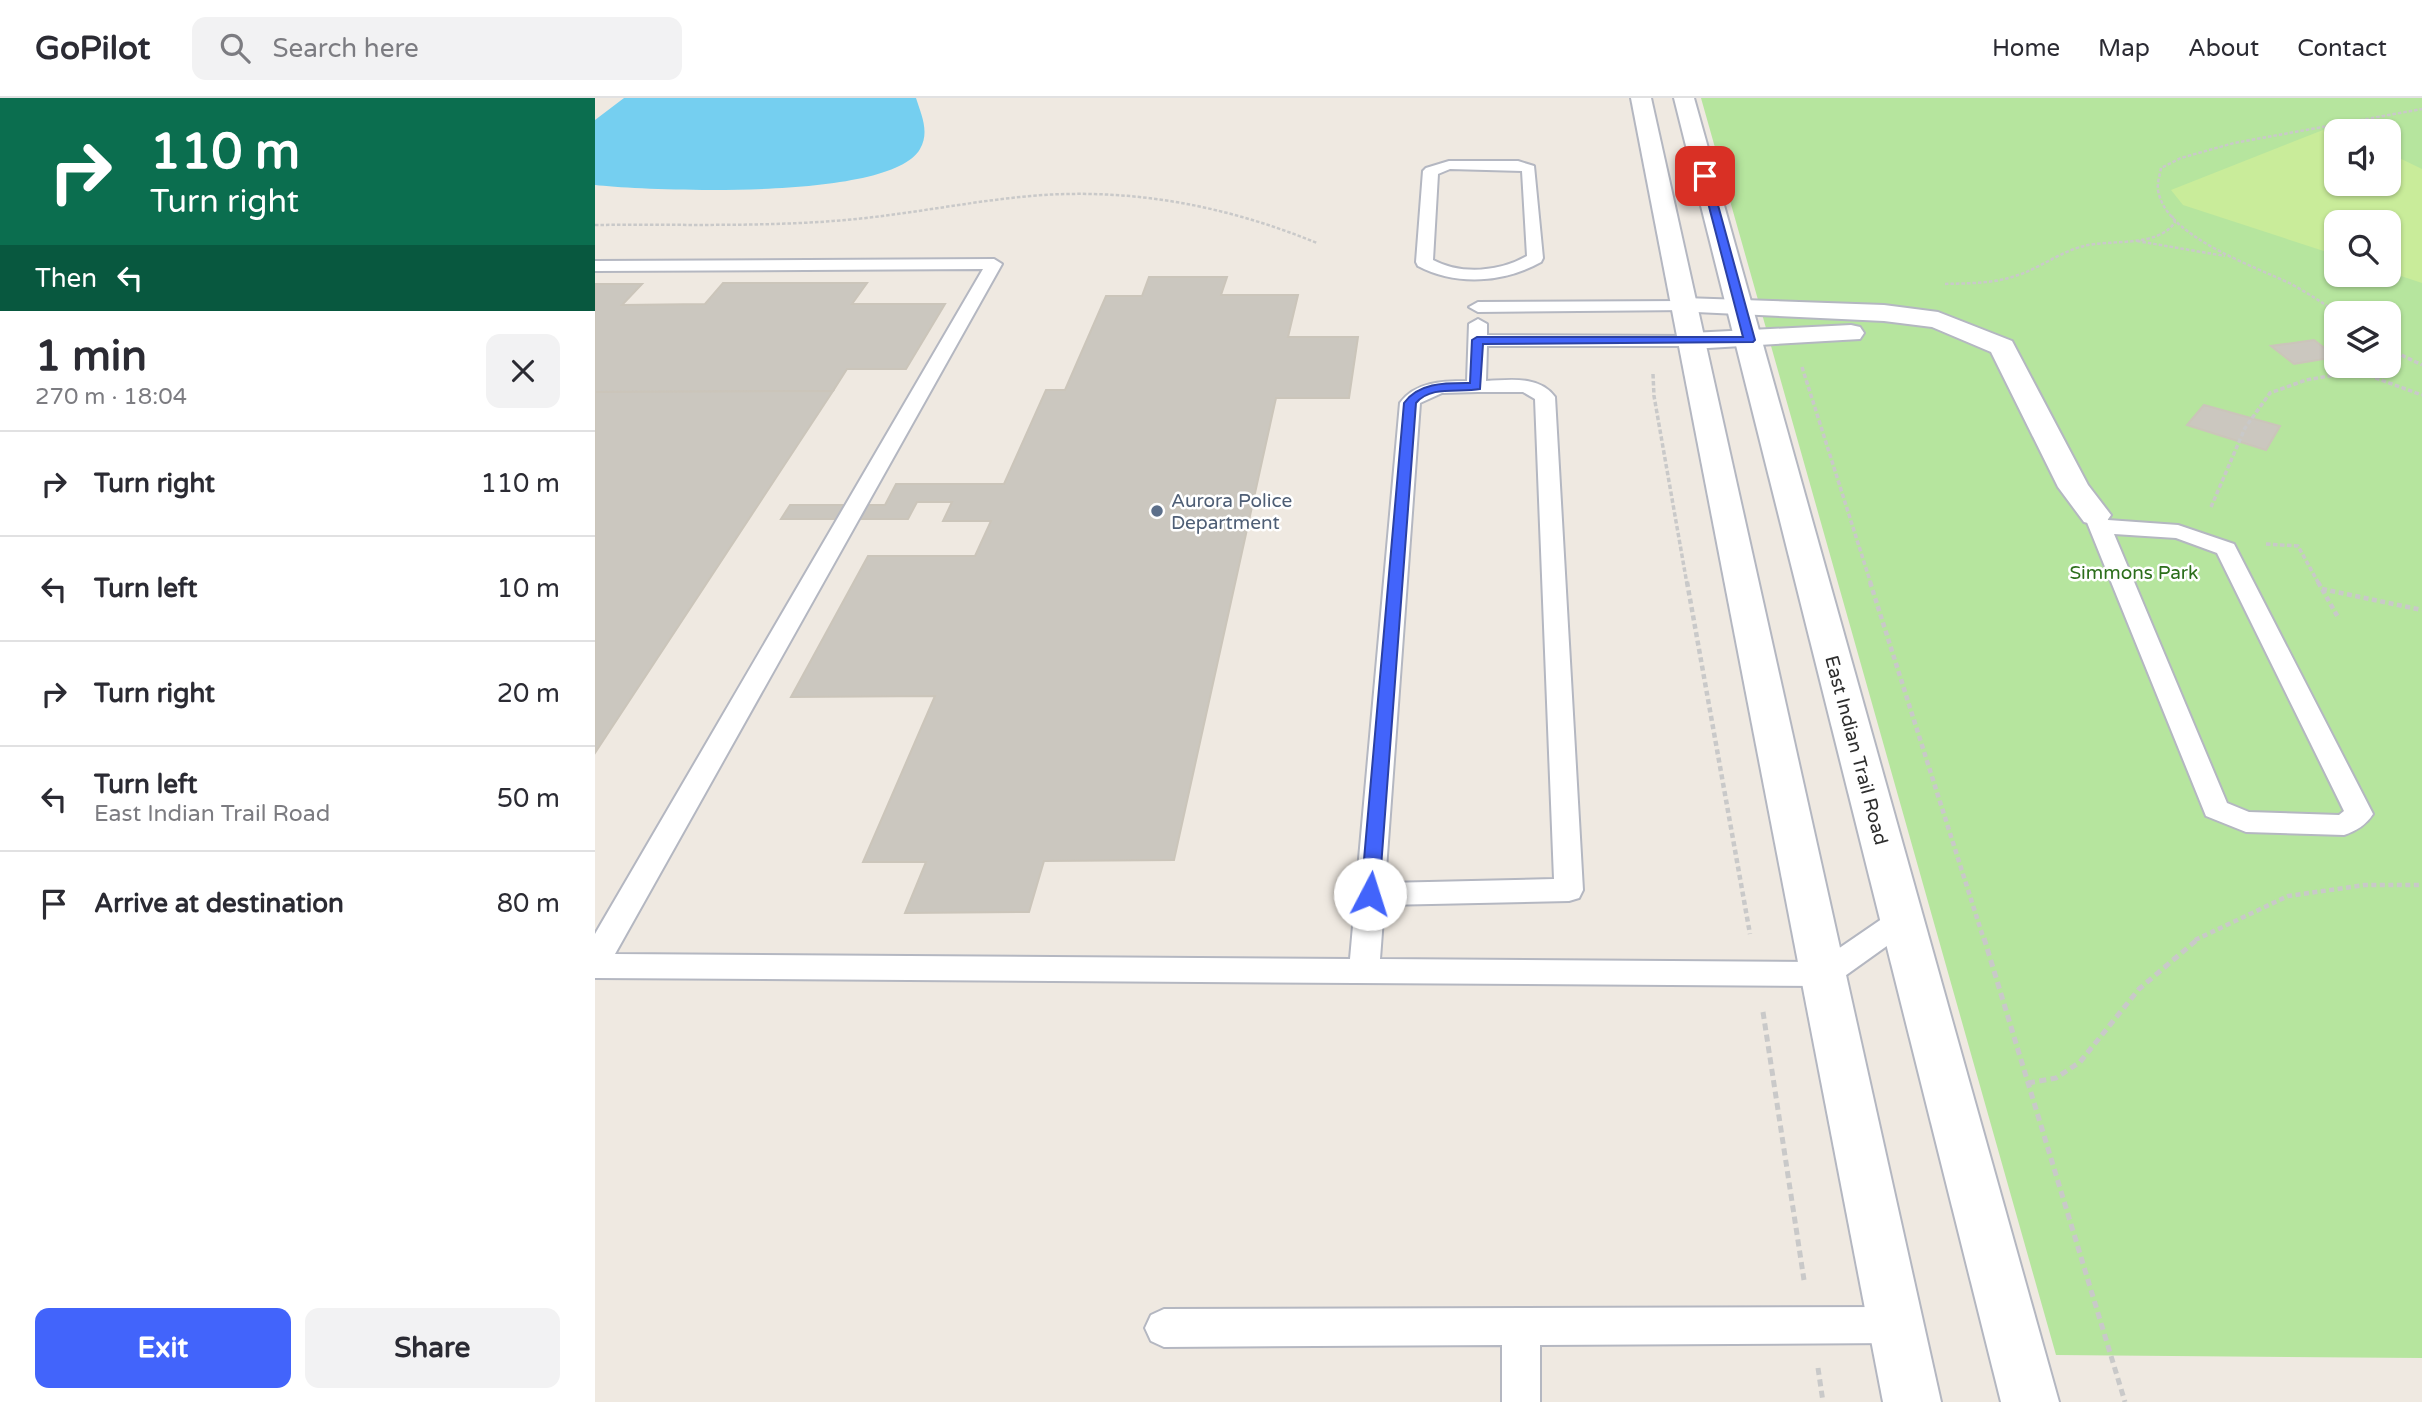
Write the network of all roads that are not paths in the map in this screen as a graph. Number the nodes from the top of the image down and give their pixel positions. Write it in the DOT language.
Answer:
graph roads {
  1 [pos="1640,98"];
  2 [pos="1684,98"];
  3 [pos="595,266"];
  4 [pos="1480,273"];
  5 [pos="1478,307"];
  6 [pos="1688,324"];
  7 [pos="1745,324"];
  8 [pos="1477,340"];
  9 [pos="2013,369"];
  10 [pos="1476,387"];
  11 [pos="2098,521"];
  12 [pos="1370,894"];
  13 [pos="1902,920"];
  14 [pos="595,963"];
  15 [pos="1364,971"];
  16 [pos="1824,974"];
  17 [pos="1811,1325"];
  18 [pos="1896,1325"];
  19 [pos="1521,1326"];
  20 [pos="1164,1328"];
  21 [pos="1521,1402"];
  22 [pos="1912,1402"];
  23 [pos="2030,1402"];
  1 -- 6 [label="main road"];
  2 -- 7 [label="main road, East Indian Trail Road"];
  3 -- 14 [label="lane"];
  4 -- 4 [label="lane"];
  4 -- 5 [label="lane"];
  5 -- 6 [label="lane"];
  5 -- 8 [label="lane"];
  6 -- 7 [label="main road"];
  6 -- 7 [label="main road"];
  6 -- 8 [label="lane"];
  6 -- 16 [label="main road"];
  7 -- 9 [label="main road"];
  7 -- 9 [label="main road"];
  7 -- 13 [label="main road, East Indian Trail Road"];
  8 -- 10 [label="lane"];
  9 -- 11 [label="main road"];
  10 -- 12 [label="lane"];
  10 -- 12 [label="lane"];
  11 -- 11 [label="lane"];
  12 -- 15 [label="lane"];
  13 -- 16 [label="lane"];
  13 -- 23 [label="main road, East Indian Trail Road"];
  14 -- 15 [label="lane"];
  15 -- 16 [label="lane"];
  16 -- 18 [label="main road"];
  17 -- 18 [label="lane"];
  17 -- 19 [label="lane"];
  18 -- 22 [label="main road"];
  19 -- 20 [label="lane"];
  19 -- 21 [label="lane"];
}
